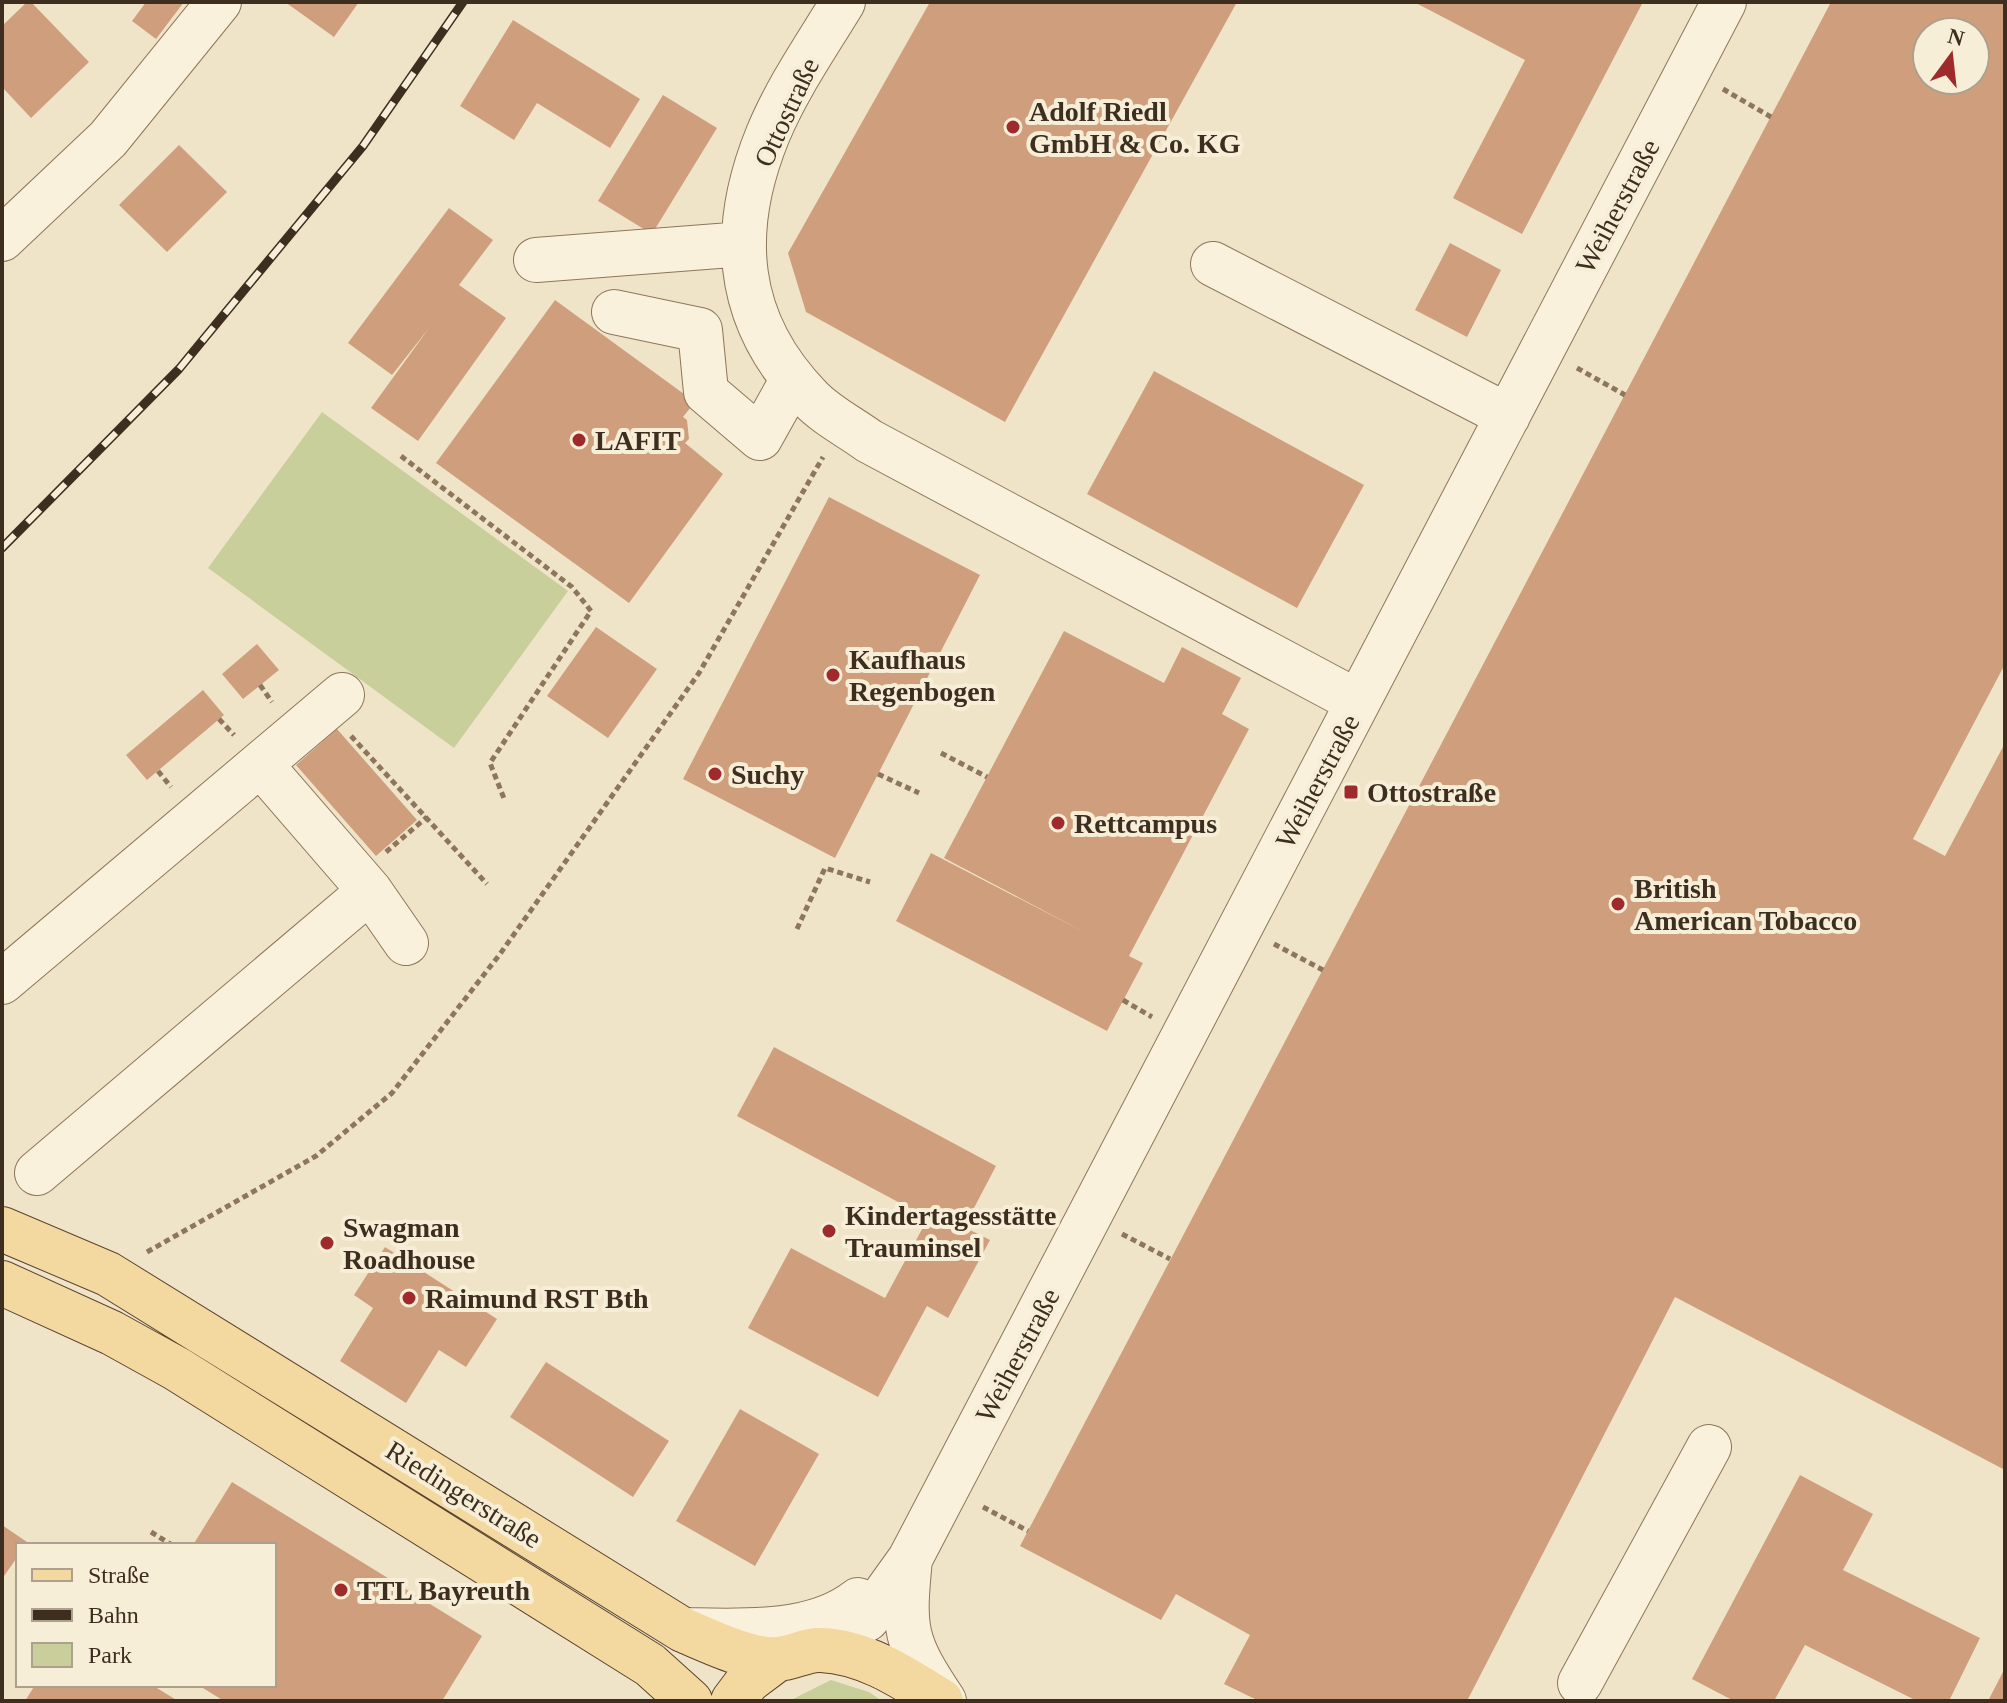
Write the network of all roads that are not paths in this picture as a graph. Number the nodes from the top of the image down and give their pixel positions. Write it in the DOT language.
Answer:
graph roads {
  1 [pos="219,2"];
  2 [pos="843,2"];
  3 [pos="1724,2"];
  4 [pos="2,239"];
  5 [pos="744,244"];
  6 [pos="536,260"];
  7 [pos="1213,264"];
  8 [pos="614,312"];
  9 [pos="756,315"];
  10 [pos="700,330"];
  11 [pos="793,379"];
  12 [pos="1508,416"];
  13 [pos="334,702"];
  14 [pos="1358,702"];
  15 [pos="261,765"];
  16 [pos="364,884"];
  17 [pos="406,943"];
  18 [pos="2,982"];
  19 [pos="37,1173"];
  20 [pos="2,1229"];
  21 [pos="2,1283"];
  22 [pos="1709,1447"];
  23 [pos="304,1449"];
  24 [pos="409,1460"];
  25 [pos="910,1559"];
  26 [pos="683,1630"];
  27 [pos="818,1649"];
  28 [pos="776,1660"];
  29 [pos="1583,1695"];
  30 [pos="690,1701"];
  31 [pos="733,1701"];
  32 [pos="942,1701"];
  1 -- 4 [label="street"];
  2 -- 5 [label="street, Ottostraße"];
  3 -- 12 [label="street, Weiherstraße"];
  5 -- 6 [label="street"];
  5 -- 9 [label="street, Ottostraße"];
  7 -- 12 [label="street"];
  8 -- 10 [label="street"];
  9 -- 10 [label="street"];
  9 -- 11 [label="street, Ottostraße"];
  10 -- 11 [label="street"];
  11 -- 14 [label="street, Ottostraße"];
  12 -- 14 [label="street, Weiherstraße"];
  13 -- 15 [label="street"];
  14 -- 25 [label="street, Weiherstraße"];
  15 -- 16 [label="street"];
  15 -- 18 [label="street"];
  16 -- 17 [label="street"];
  16 -- 19 [label="street"];
  20 -- 24 [label="main road, Riedingerstraße"];
  21 -- 23 [label="main road, Riedingerstraße"];
  22 -- 29 [label="street"];
  23 -- 24 [label="main road"];
  23 -- 30 [label="main road, Riedingerstraße"];
  24 -- 26 [label="main road, Riedingerstraße"];
  25 -- 26 [label="street"];
  25 -- 27 [label="street"];
  25 -- 32 [label="street"];
  26 -- 28 [label="main road, Riedingerstraße"];
  27 -- 28 [label="main road, Riedingerstraße"];
  27 -- 32 [label="main road, Riedingerstraße"];
  28 -- 31 [label="main road"];
}
